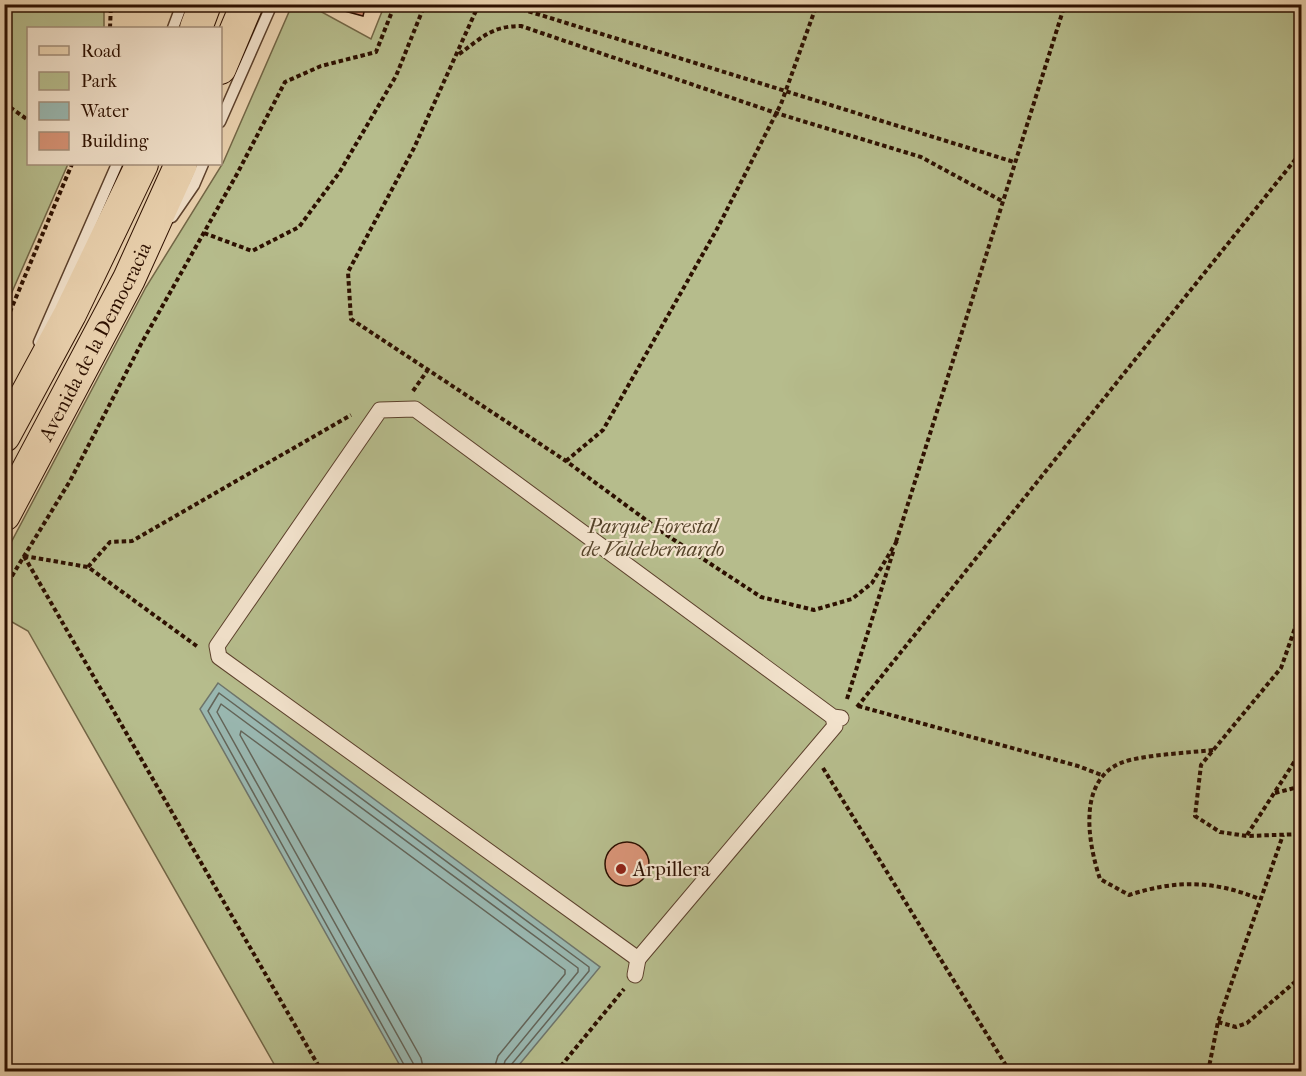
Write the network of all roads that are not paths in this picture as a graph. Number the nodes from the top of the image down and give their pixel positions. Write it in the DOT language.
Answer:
graph roads {
  1 [pos="182,4"];
  2 [pos="205,4"];
  3 [pos="247,4"];
  4 [pos="272,4"];
  5 [pos="173,27"];
  6 [pos="196,27"];
  7 [pos="222,63"];
  8 [pos="222,117"];
  9 [pos="117,165"];
  10 [pos="142,165"];
  11 [pos="181,165"];
  12 [pos="203,165"];
  13 [pos="129,279"];
  14 [pos="378,400"];
  15 [pos="404,404"];
  16 [pos="4,431"];
  17 [pos="4,436"];
  18 [pos="4,515"];
  19 [pos="638,959"];
  20 [pos="635,975"];
  1 -- 5 [label="lane"];
  2 -- 6 [label="main road"];
  3 -- 7 [label="main road"];
  4 -- 8 [label="lane"];
  9 -- 16 [label="lane"];
  10 -- 17 [label="main road, Avenida de la Democracia"];
  11 -- 13 [label="main road, Avenida de la Democracia"];
  12 -- 13 [label="lane"];
  13 -- 18 [label="main road, Avenida de la Democracia"];
  14 -- 15 [label="street"];
  15 -- 19 [label="street"];
  15 -- 19 [label="street"];
  19 -- 20 [label="street"];
}
